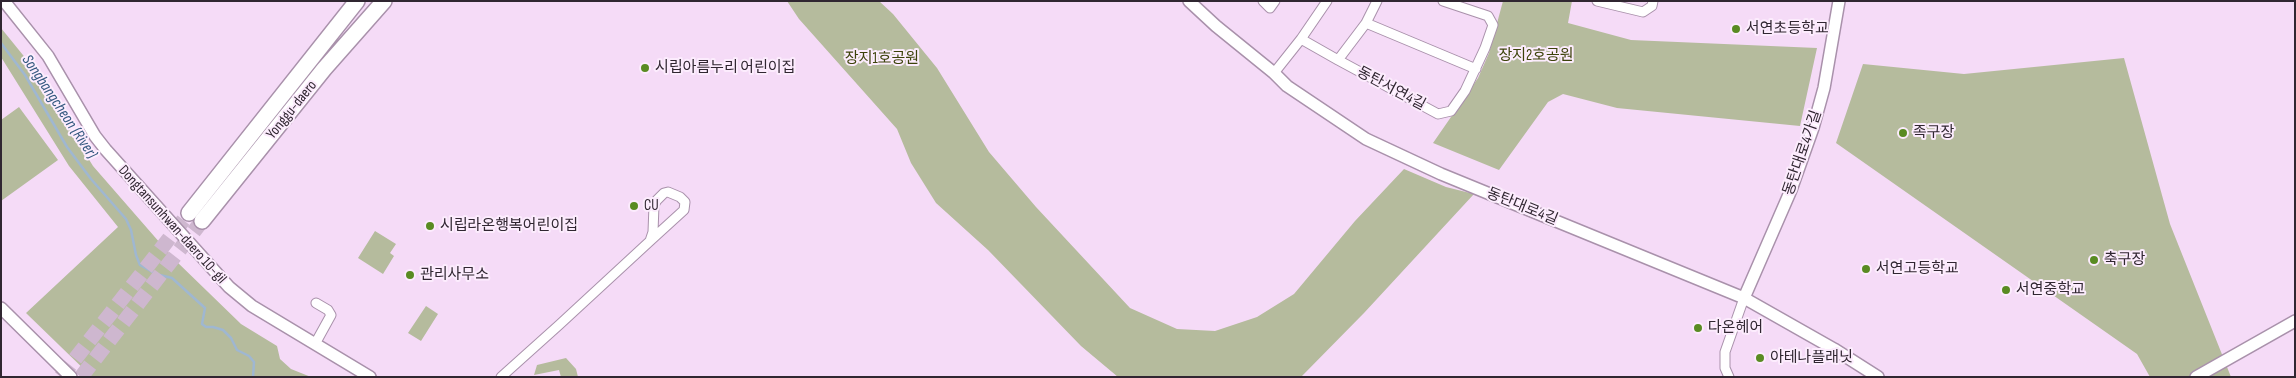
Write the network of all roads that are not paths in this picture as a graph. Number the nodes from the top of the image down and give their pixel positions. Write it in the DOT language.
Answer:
graph roads {
  1 [pos="4,1"];
  2 [pos="357,1"];
  3 [pos="384,1"];
  4 [pos="1189,1"];
  5 [pos="1263,1"];
  6 [pos="1275,1"];
  7 [pos="1328,1"];
  8 [pos="1377,1"];
  9 [pos="1443,1"];
  10 [pos="1598,1"];
  11 [pos="1653,1"];
  12 [pos="1838,1"];
  13 [pos="1366,23"];
  14 [pos="1301,39"];
  15 [pos="1338,60"];
  16 [pos="1476,69"];
  17 [pos="1274,73"];
  18 [pos="650,241"];
  19 [pos="1744,298"];
  20 [pos="316,303"];
  21 [pos="1,308"];
  22 [pos="2295,321"];
  23 [pos="315,344"];
  24 [pos="72,377"];
  25 [pos="370,377"];
  26 [pos="501,377"];
  27 [pos="1729,377"];
  28 [pos="1878,377"];
  29 [pos="2196,377"];
  1 -- 23 [label="street, Dongtansunhwan-daero 10-gil"];
  2 -- 3 [label="highway, Yonggu-daero"];
  4 -- 17 [label="street, 동탄대로4길"];
  5 -- 6 [label="street"];
  7 -- 14 [label="street"];
  8 -- 13 [label="street, 동탄서연4길"];
  9 -- 16 [label="street, 동탄서연4길"];
  10 -- 11 [label="street"];
  12 -- 19 [label="street, 동탄대로4가길"];
  13 -- 15 [label="street, 동탄서연4길"];
  13 -- 16 [label="street"];
  14 -- 15 [label="street"];
  14 -- 17 [label="street"];
  15 -- 16 [label="street, 동탄서연4길"];
  17 -- 19 [label="street, 동탄대로4길"];
  18 -- 18 [label="street"];
  18 -- 26 [label="street"];
  19 -- 27 [label="street"];
  19 -- 28 [label="street, 동탄대로4길"];
  20 -- 23 [label="street"];
  21 -- 24 [label="street"];
  22 -- 29 [label="street"];
  23 -- 25 [label="street, Dongtansunhwan-daero 10-gil"];
}
